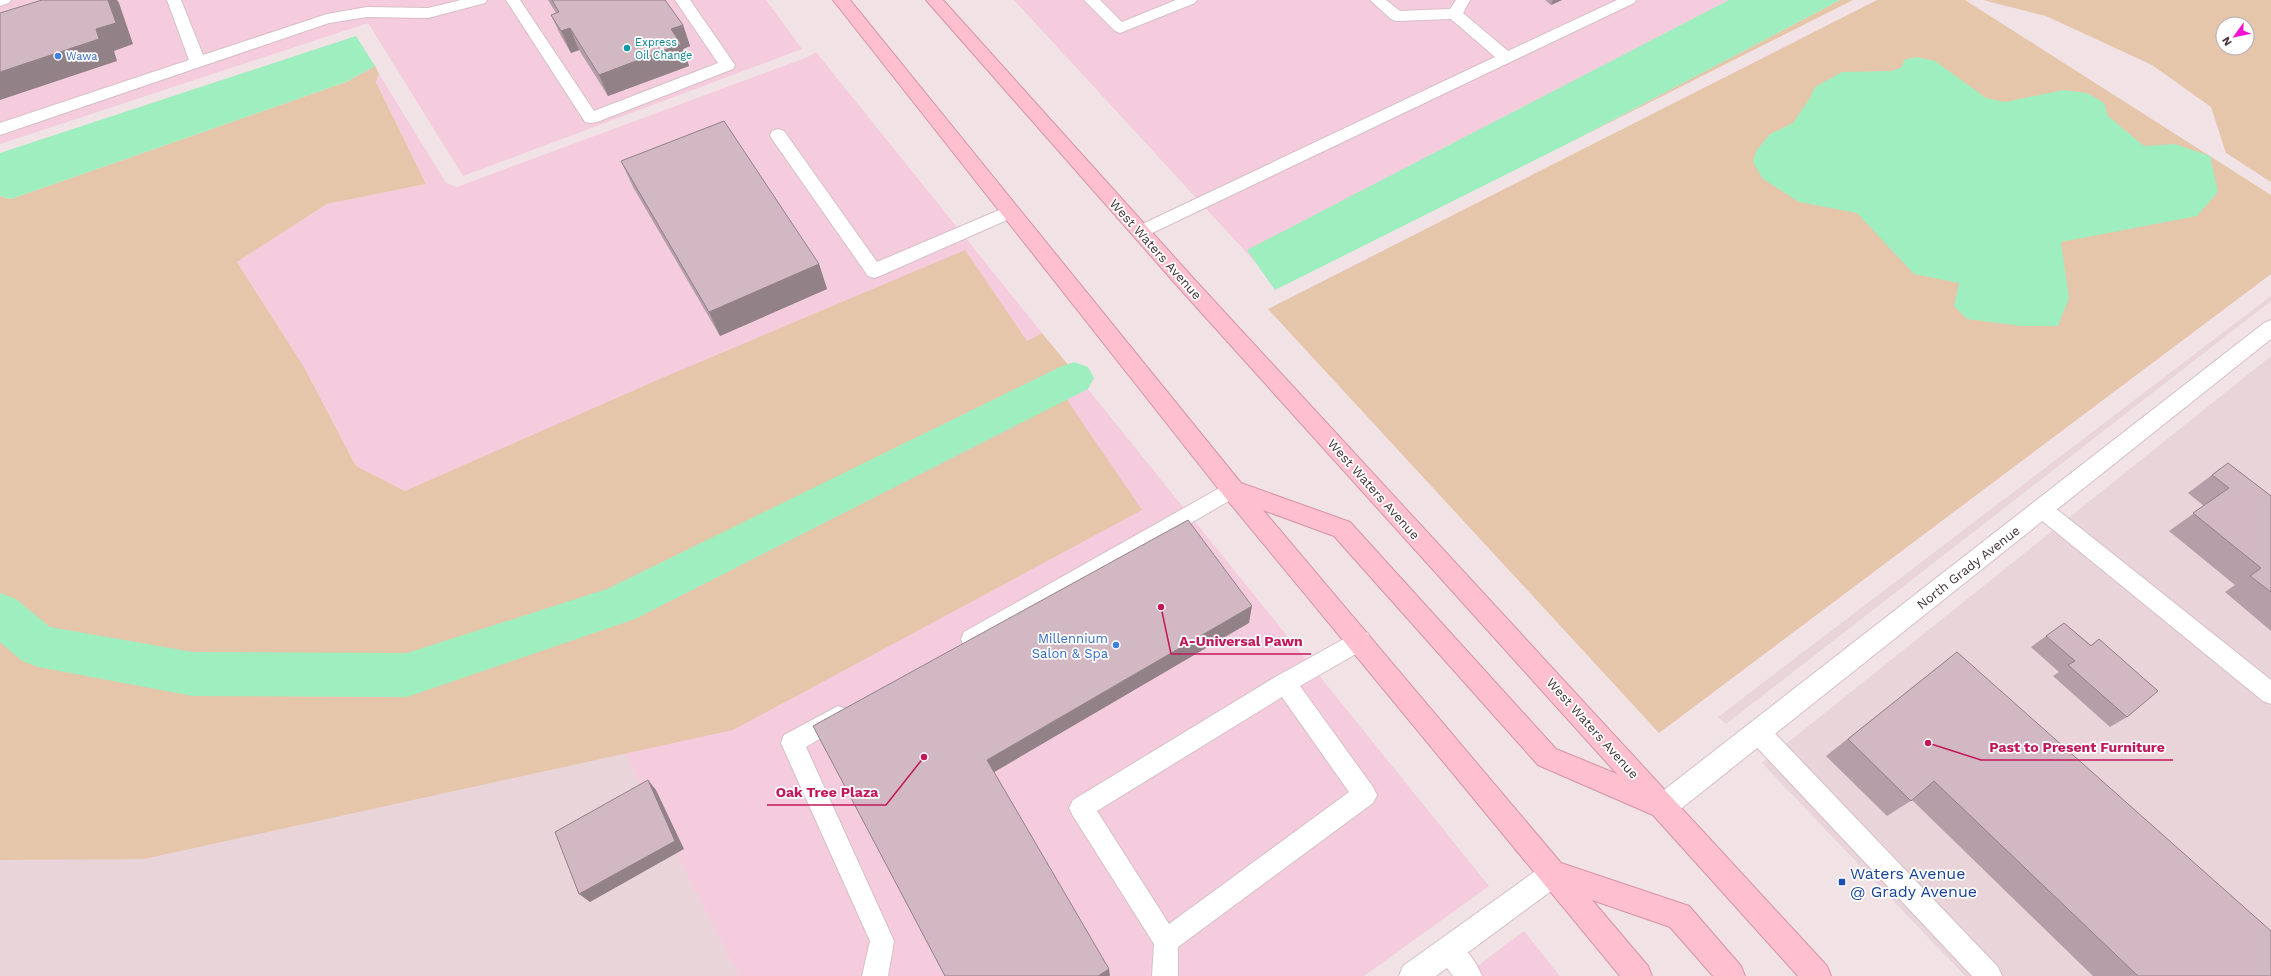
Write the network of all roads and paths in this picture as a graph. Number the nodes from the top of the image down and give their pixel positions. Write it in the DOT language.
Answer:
graph roads {
  1 [pos="4,0"];
  2 [pos="174,0"];
  3 [pos="480,0"];
  4 [pos="512,0"];
  5 [pos="682,0"];
  6 [pos="841,0"];
  7 [pos="934,0"];
  8 [pos="1091,0"];
  9 [pos="1190,0"];
  10 [pos="1377,0"];
  11 [pos="1463,0"];
  12 [pos="1629,0"];
  13 [pos="0,1"];
  14 [pos="382,6"];
  15 [pos="1455,14"];
  16 [pos="1506,58"];
  17 [pos="198,63"];
  18 [pos="0,129"];
  19 [pos="778,135"];
  20 [pos="1010,212"];
  21 [pos="1140,232"];
  22 [pos="2271,328"];
  23 [pos="1232,489"];
  24 [pos="2042,509"];
  25 [pos="1360,640"];
  26 [pos="956,648"];
  27 [pos="1285,683"];
  28 [pos="2271,694"];
  29 [pos="854,707"];
  30 [pos="1758,732"];
  31 [pos="1664,806"];
  32 [pos="1553,874"];
  33 [pos="1166,941"];
  34 [pos="1449,950"];
  35 [pos="875,976"];
  36 [pos="1165,976"];
  37 [pos="1413,976"];
  38 [pos="1470,976"];
  39 [pos="1638,976"];
  40 [pos="1731,976"];
  41 [pos="1817,976"];
  42 [pos="1989,976"];
  1 -- 13 [label="lane"];
  2 -- 17 [label="lane"];
  3 -- 14 [label="lane"];
  4 -- 5 [label="lane"];
  6 -- 20 [label="main road"];
  7 -- 21 [label="main road, West Waters Avenue"];
  8 -- 9 [label="lane"];
  10 -- 15 [label="lane"];
  11 -- 15 [label="lane"];
  12 -- 16 [label="lane"];
  14 -- 17 [label="lane"];
  15 -- 16 [label="lane"];
  16 -- 21 [label="lane"];
  17 -- 18 [label="lane"];
  19 -- 20 [label="lane"];
  20 -- 23 [label="main road"];
  21 -- 31 [label="main road, West Waters Avenue"];
  22 -- 24 [label="street, North Grady Avenue"];
  23 -- 25 [label="main road"];
  23 -- 26 [label="lane"];
  23 -- 31 [label="main road"];
  24 -- 28 [label="lane"];
  24 -- 30 [label="street, North Grady Avenue"];
  25 -- 27 [label="lane"];
  25 -- 32 [label="main road"];
  27 -- 33 [label="lane"];
  27 -- 33 [label="lane"];
  29 -- 35 [label="lane"];
  30 -- 31 [label="street, North Grady Avenue"];
  30 -- 42 [label="lane"];
  31 -- 41 [label="main road, West Waters Avenue"];
  32 -- 34 [label="street"];
  32 -- 39 [label="main road"];
  32 -- 40 [label="main road"];
  33 -- 36 [label="lane"];
  34 -- 37 [label="street"];
  34 -- 38 [label="lane"];
}
